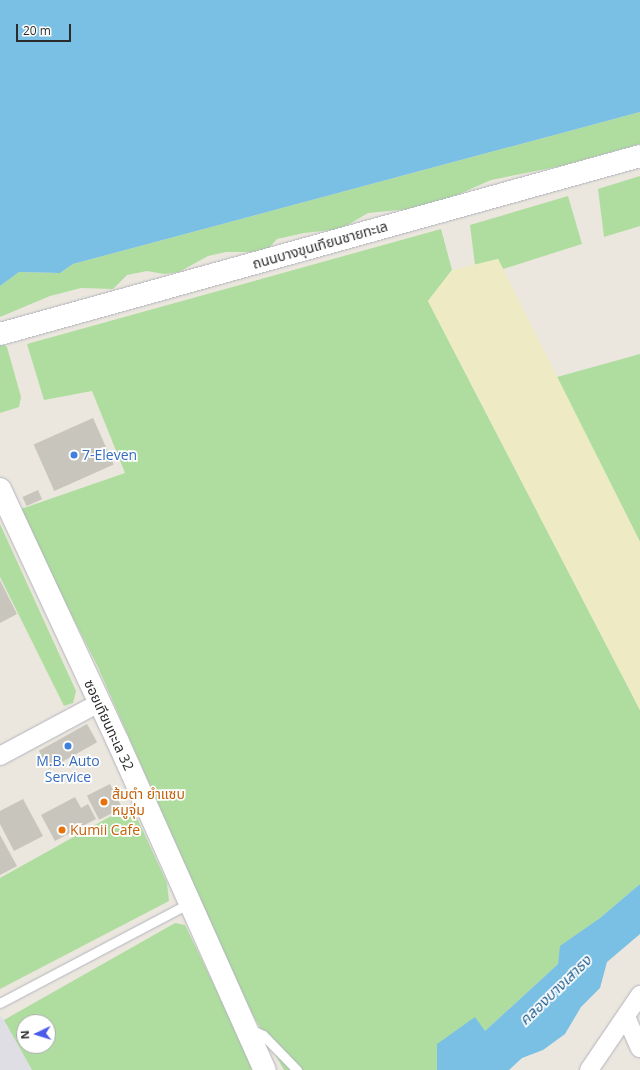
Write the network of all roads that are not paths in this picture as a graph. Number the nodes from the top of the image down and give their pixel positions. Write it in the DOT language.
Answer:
graph roads {
  1 [pos="640,156"];
  2 [pos="0,334"];
  3 [pos="0,489"];
  4 [pos="99,703"];
  5 [pos="0,756"];
  6 [pos="188,904"];
  7 [pos="640,995"];
  8 [pos="0,1003"];
  9 [pos="626,1017"];
  10 [pos="245,1027"];
  11 [pos="640,1048"];
  12 [pos="265,1070"];
  13 [pos="297,1070"];
  14 [pos="589,1070"];
  1 -- 2 [label="main road, ถนนบางขุนเทียนชายทะเล"];
  3 -- 4 [label="main road, ซอยเทียนทะเล 32"];
  4 -- 5 [label="street"];
  4 -- 6 [label="main road, ซอยเทียนทะเล 32"];
  6 -- 8 [label="lane"];
  6 -- 10 [label="main road, ซอยเทียนทะเล 32"];
  7 -- 9 [label="street"];
  9 -- 11 [label="street"];
  9 -- 14 [label="street"];
  10 -- 12 [label="main road, ซอยเทียนทะเล 32"];
  10 -- 13 [label="lane"];
}
